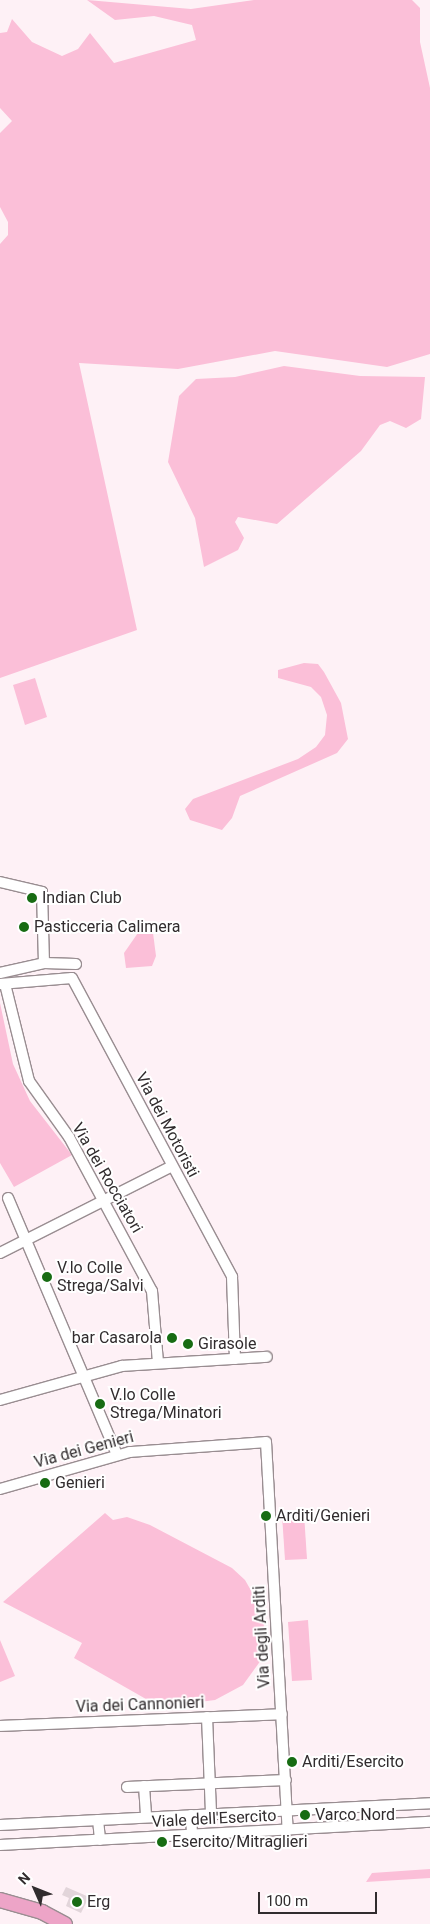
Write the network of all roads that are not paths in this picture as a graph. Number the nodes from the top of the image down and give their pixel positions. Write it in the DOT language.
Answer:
graph roads {
  1 [pos="0,882"];
  2 [pos="44,963"];
  3 [pos="76,964"];
  4 [pos="0,973"];
  5 [pos="2,984"];
  6 [pos="172,1166"];
  7 [pos="8,1198"];
  8 [pos="105,1201"];
  9 [pos="27,1242"];
  10 [pos="0,1253"];
  11 [pos="267,1356"];
  12 [pos="235,1359"];
  13 [pos="158,1363"];
  14 [pos="83,1376"];
  15 [pos="0,1400"];
  16 [pos="266,1442"];
  17 [pos="118,1454"];
  18 [pos="0,1489"];
  19 [pos="282,1714"];
  20 [pos="207,1717"];
  21 [pos="0,1726"];
  22 [pos="286,1780"];
  23 [pos="209,1784"];
  24 [pos="144,1786"];
  25 [pos="127,1787"];
  26 [pos="430,1803"];
  27 [pos="287,1809"];
  28 [pos="210,1814"];
  29 [pos="191,1815"];
  30 [pos="146,1817"];
  31 [pos="98,1820"];
  32 [pos="430,1822"];
  33 [pos="0,1824"];
  34 [pos="288,1830"];
  35 [pos="192,1835"];
  36 [pos="100,1840"];
  37 [pos="0,1845"];
  38 [pos="0,1900"];
  39 [pos="65,1924"];
  1 -- 2 [label="street"];
  2 -- 3 [label="street"];
  2 -- 4 [label="street"];
  5 -- 6 [label="street, Via dei Motoristi"];
  5 -- 8 [label="street, Via dei Rocciatori"];
  6 -- 8 [label="street"];
  6 -- 12 [label="street, Via dei Motoristi"];
  7 -- 9 [label="street"];
  8 -- 9 [label="street"];
  8 -- 13 [label="street, Via dei Rocciatori"];
  9 -- 10 [label="street"];
  9 -- 14 [label="street"];
  11 -- 12 [label="street"];
  12 -- 13 [label="street"];
  13 -- 14 [label="street"];
  14 -- 15 [label="street"];
  14 -- 17 [label="street"];
  16 -- 17 [label="street, Via dei Genieri"];
  16 -- 19 [label="street, Via degli Arditi"];
  17 -- 18 [label="street, Via dei Genieri"];
  19 -- 20 [label="street, Via dei Cannonieri"];
  19 -- 22 [label="street, Via degli Arditi"];
  20 -- 21 [label="street, Via dei Cannonieri"];
  20 -- 23 [label="street"];
  22 -- 23 [label="street"];
  22 -- 27 [label="street, Via degli Arditi"];
  23 -- 24 [label="street"];
  23 -- 28 [label="street"];
  24 -- 25 [label="street"];
  24 -- 30 [label="street"];
  26 -- 27 [label="street, Viale dell'Esercito"];
  27 -- 28 [label="street, Viale dell'Esercito"];
  27 -- 34 [label="street, Via degli Arditi"];
  28 -- 29 [label="street, Viale dell'Esercito"];
  29 -- 30 [label="street, Viale dell'Esercito"];
  29 -- 35 [label="street"];
  30 -- 31 [label="street, Viale dell'Esercito"];
  31 -- 33 [label="street, Viale dell'Esercito"];
  31 -- 36 [label="street"];
  32 -- 34 [label="street, Viale dell'Esercito"];
  34 -- 35 [label="street, Viale dell'Esercito"];
  35 -- 36 [label="street, Viale dell'Esercito"];
  36 -- 37 [label="street, Viale dell'Esercito"];
  38 -- 39 [label="main road"];
}
